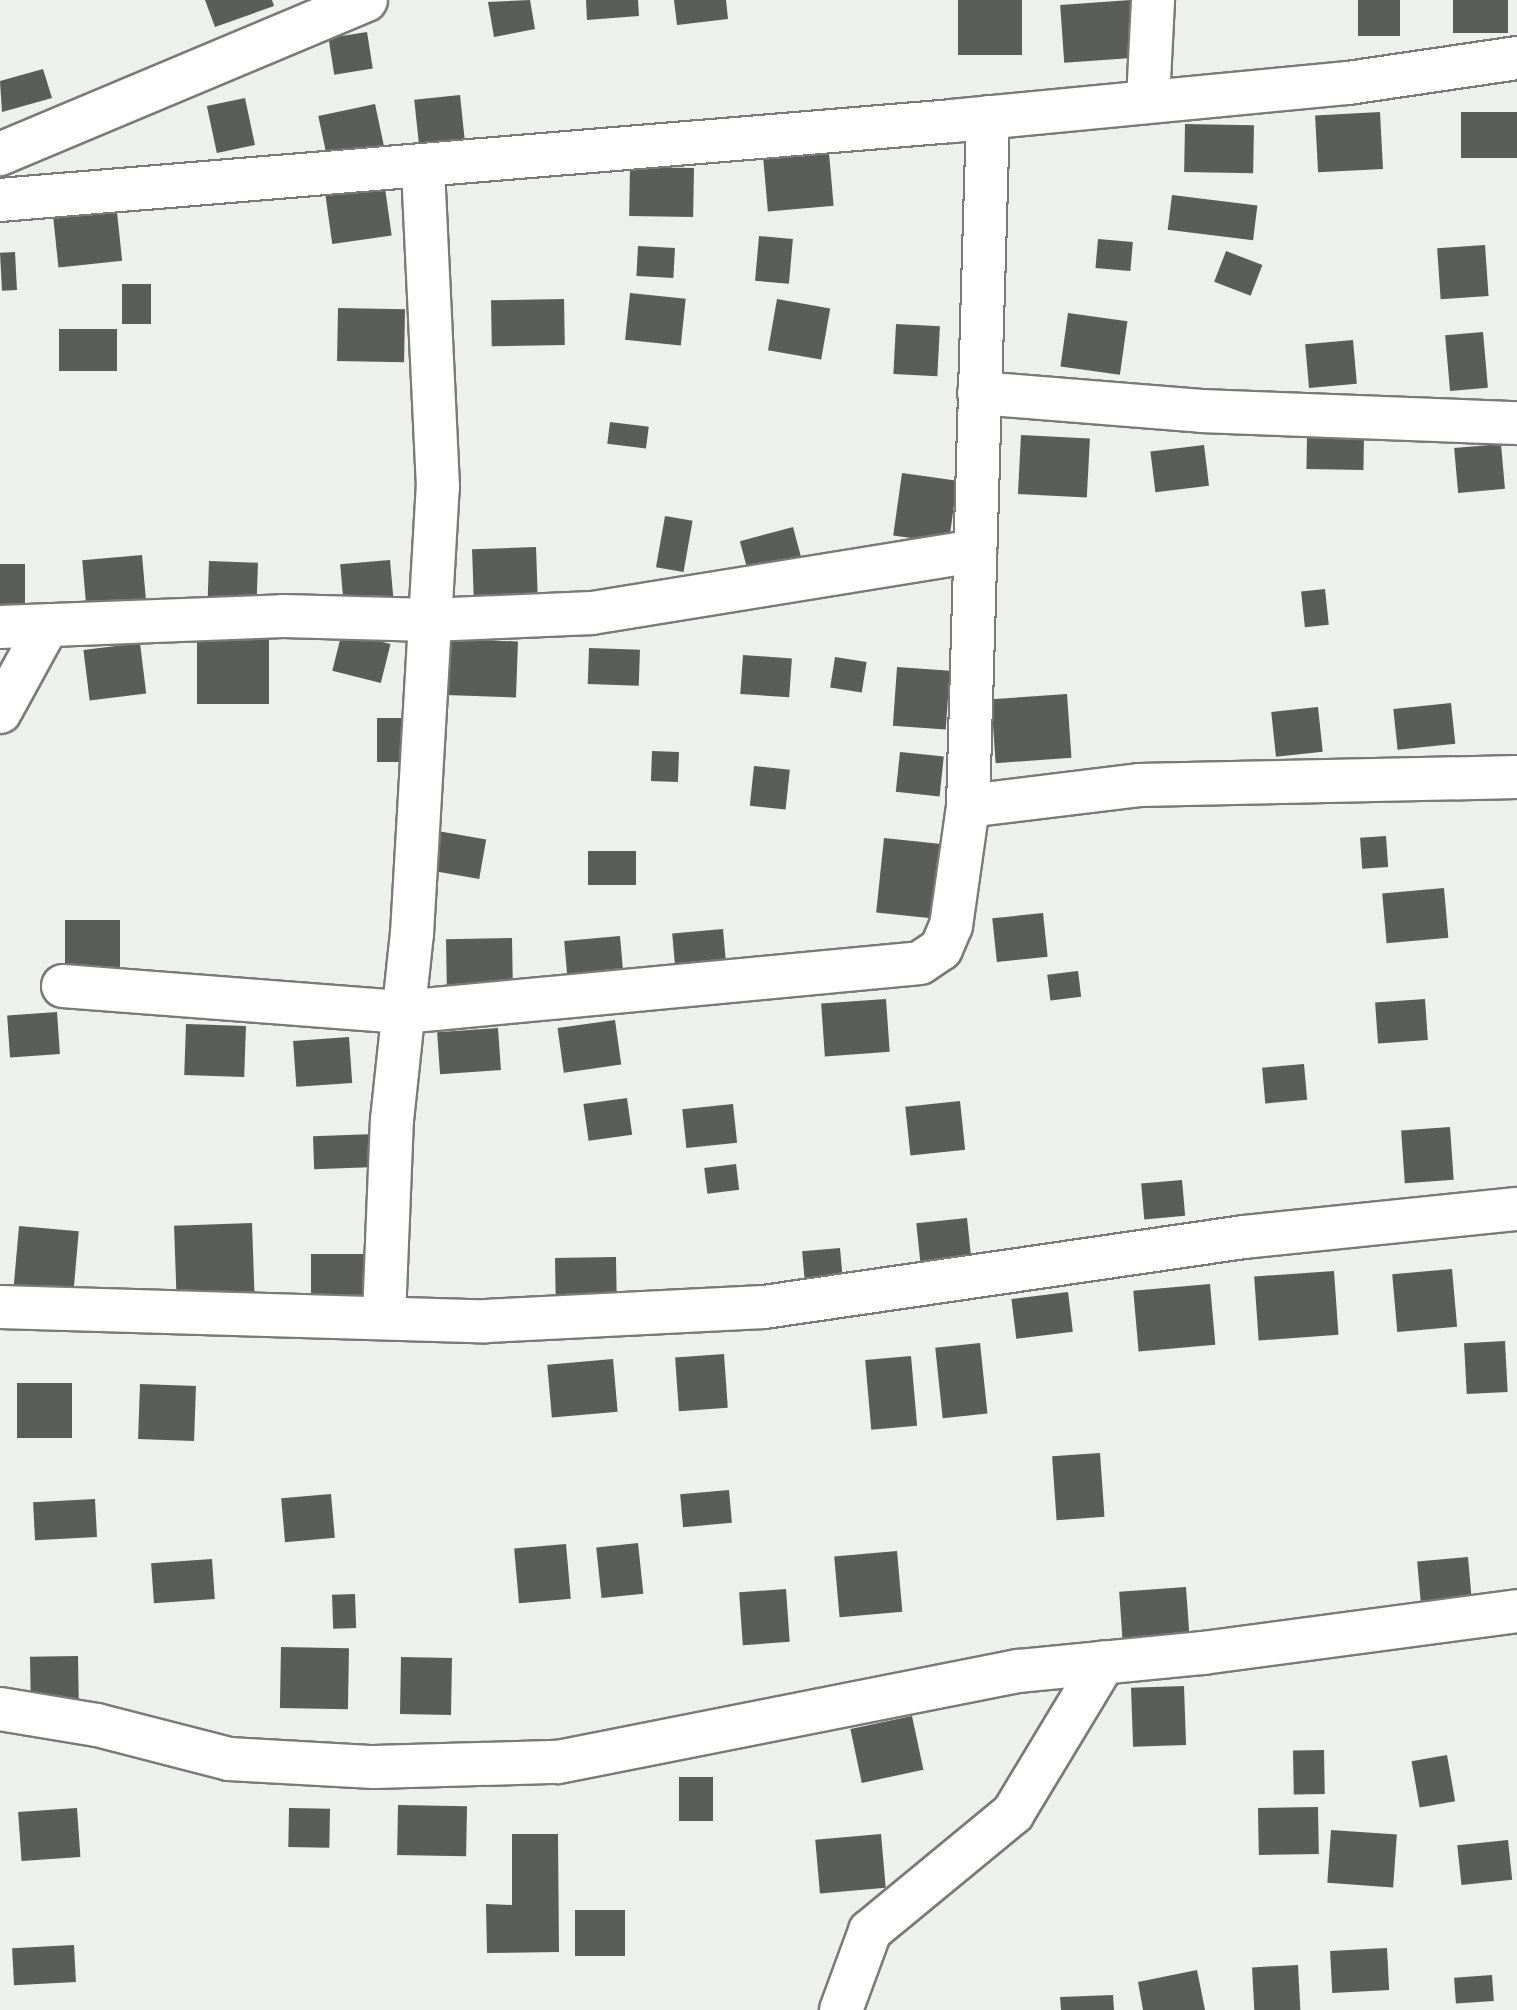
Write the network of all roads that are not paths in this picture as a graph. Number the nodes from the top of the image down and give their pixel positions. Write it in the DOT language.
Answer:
graph roads {
  1 [pos="366,0"];
  2 [pos="1153,0"];
  3 [pos="1517,58"];
  4 [pos="1148,100"];
  5 [pos="988,117"];
  6 [pos="0,154"];
  7 [pos="423,165"];
  8 [pos="0,200"];
  9 [pos="979,393"];
  10 [pos="1517,423"];
  11 [pos="975,551"];
  12 [pos="430,620"];
  13 [pos="0,627"];
  14 [pos="46,628"];
  15 [pos="0,712"];
  16 [pos="1517,777"];
  17 [pos="968,806"];
  18 [pos="63,986"];
  19 [pos="403,1012"];
  20 [pos="1517,1209"];
  21 [pos="0,1307"];
  22 [pos="384,1317"];
  23 [pos="1517,1611"];
  24 [pos="1104,1662"];
  25 [pos="0,1709"];
  26 [pos="841,2010"];
  1 -- 6 [label="street"];
  2 -- 4 [label="street"];
  3 -- 4 [label="street"];
  4 -- 5 [label="street"];
  5 -- 7 [label="street"];
  5 -- 9 [label="street"];
  7 -- 8 [label="street"];
  7 -- 12 [label="street"];
  9 -- 10 [label="street"];
  9 -- 11 [label="street"];
  11 -- 12 [label="street"];
  11 -- 17 [label="street"];
  12 -- 14 [label="street"];
  12 -- 19 [label="street"];
  13 -- 14 [label="street"];
  14 -- 15 [label="street"];
  16 -- 17 [label="street"];
  17 -- 19 [label="street"];
  18 -- 19 [label="street"];
  19 -- 22 [label="street"];
  20 -- 22 [label="street"];
  21 -- 22 [label="street"];
  23 -- 24 [label="street"];
  24 -- 25 [label="street"];
  24 -- 26 [label="street"];
}
